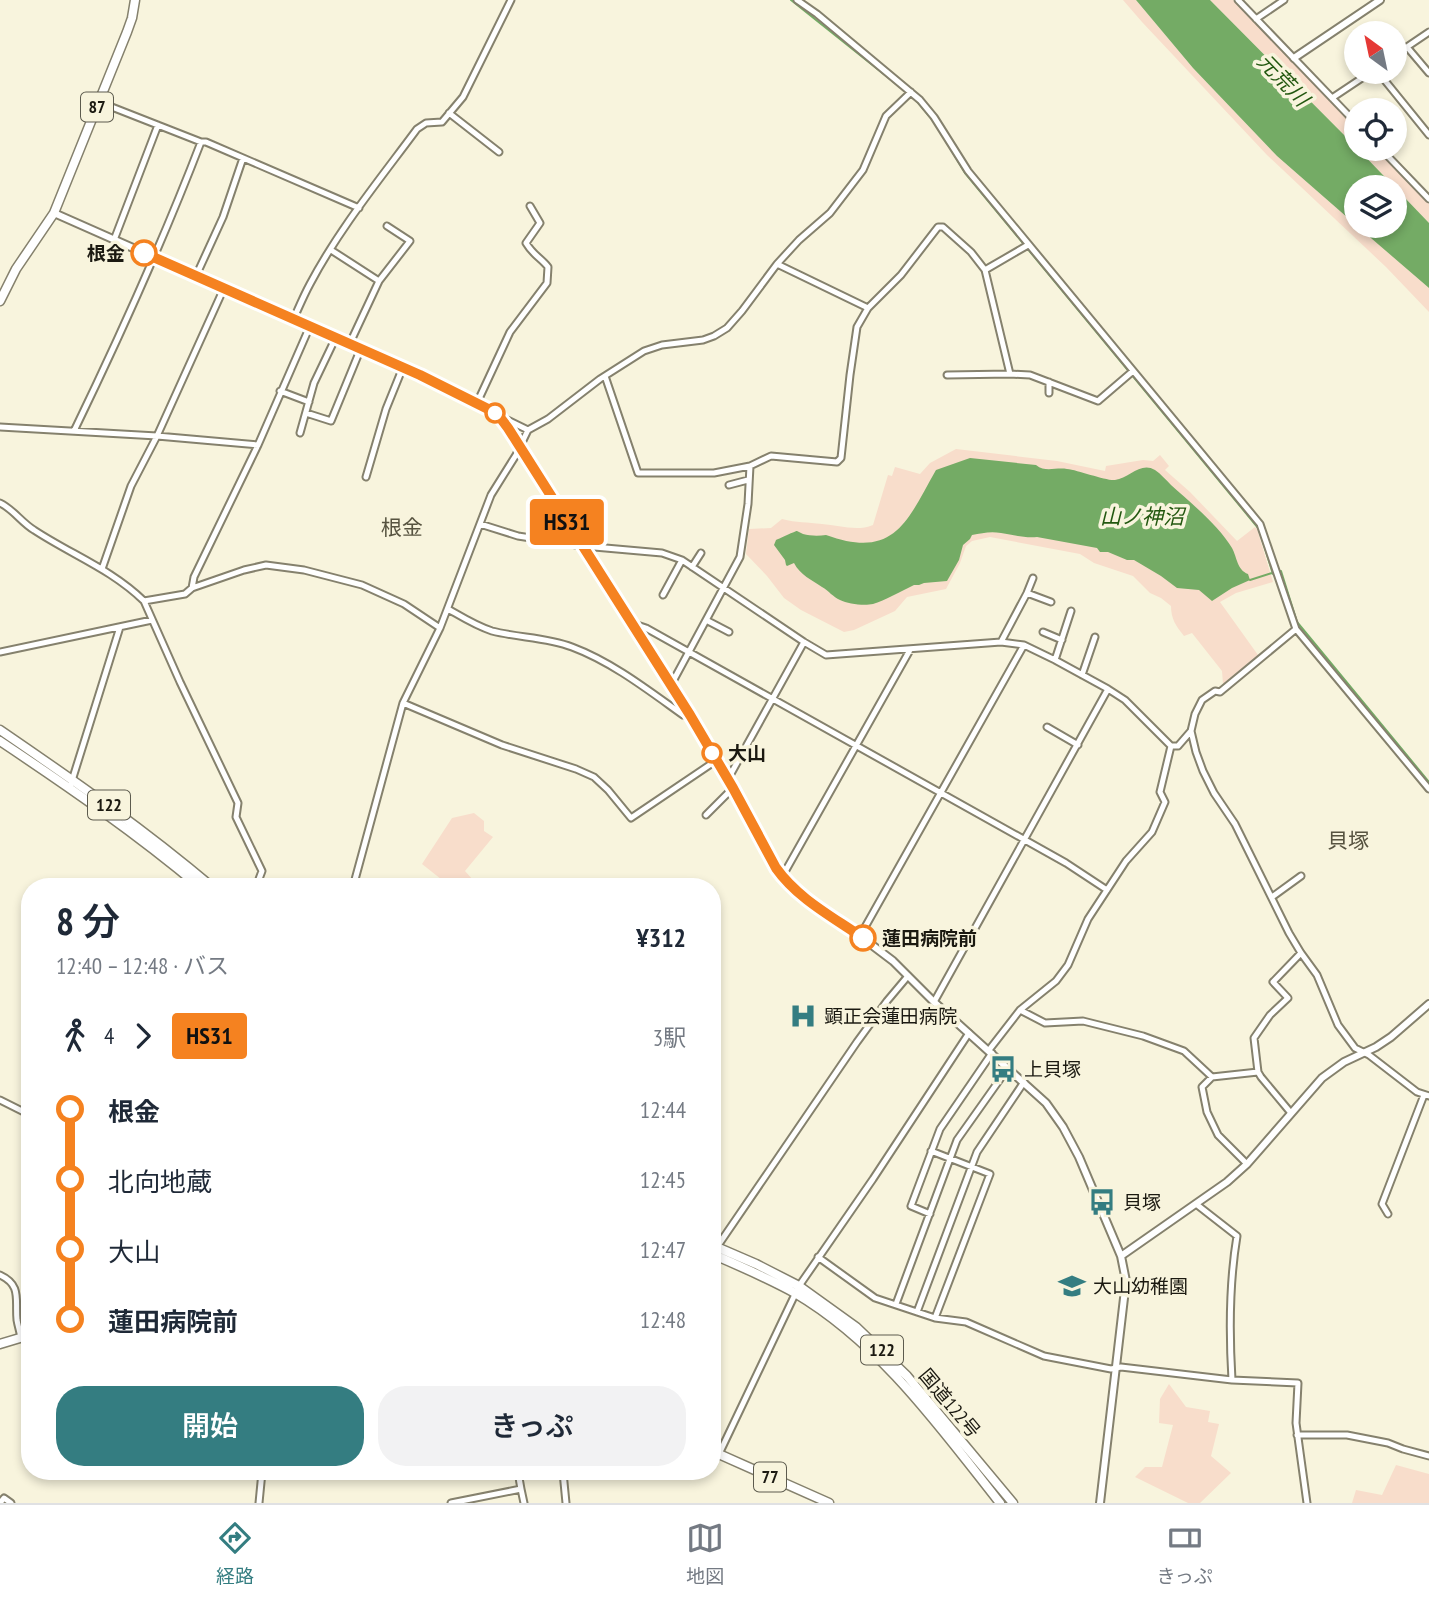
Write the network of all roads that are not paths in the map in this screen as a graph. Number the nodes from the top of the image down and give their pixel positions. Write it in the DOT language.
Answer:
graph roads {
  1 [pos="135,0"];
  2 [pos="511,0"];
  3 [pos="797,0"];
  4 [pos="1238,0"];
  5 [pos="1284,0"];
  6 [pos="1380,0"];
  7 [pos="1256,19"];
  8 [pos="1429,32"];
  9 [pos="1407,47"];
  10 [pos="1294,58"];
  11 [pos="1429,74"];
  12 [pos="1353,84"];
  13 [pos="1388,84"];
  14 [pos="911,92"];
  15 [pos="1332,98"];
  16 [pos="99,102"];
  17 [pos="1344,110"];
  18 [pos="449,113"];
  19 [pos="158,125"];
  20 [pos="1429,135"];
  21 [pos="201,142"];
  22 [pos="499,152"];
  23 [pos="243,158"];
  24 [pos="1392,161"];
  25 [pos="1429,185"];
  26 [pos="1421,191"];
  27 [pos="1429,199"];
  28 [pos="530,206"];
  29 [pos="359,208"];
  30 [pos="54,213"];
  31 [pos="387,226"];
  32 [pos="114,240"];
  33 [pos="1028,245"];
  34 [pos="331,250"];
  35 [pos="154,258"];
  36 [pos="776,264"];
  37 [pos="985,270"];
  38 [pos="196,276"];
  39 [pos="379,281"];
  40 [pos="224,288"];
  41 [pos="0,301"];
  42 [pos="868,308"];
  43 [pos="294,318"];
  44 [pos="310,326"];
  45 [pos="336,337"];
  46 [pos="350,343"];
  47 [pos="361,348"];
  48 [pos="403,367"];
  49 [pos="1133,371"];
  50 [pos="1010,374"];
  51 [pos="947,375"];
  52 [pos="605,376"];
  53 [pos="1049,382"];
  54 [pos="280,391"];
  55 [pos="1049,393"];
  56 [pos="309,402"];
  57 [pos="477,403"];
  58 [pos="306,412"];
  59 [pos="499,416"];
  60 [pos="0,427"];
  61 [pos="74,430"];
  62 [pos="528,430"];
  63 [pos="300,433"];
  64 [pos="157,436"];
  65 [pos="258,445"];
  66 [pos="520,447"];
  67 [pos="750,466"];
  68 [pos="366,477"];
  69 [pos="748,480"];
  70 [pos="729,485"];
  71 [pos="0,503"];
  72 [pos="480,524"];
  73 [pos="583,546"];
  74 [pos="701,553"];
  75 [pos="682,560"];
  76 [pos="692,566"];
  77 [pos="102,569"];
  78 [pos="1033,578"];
  79 [pos="192,587"];
  80 [pos="723,587"];
  81 [pos="1027,593"];
  82 [pos="663,595"];
  83 [pos="144,601"];
  84 [pos="1051,602"];
  85 [pos="448,609"];
  86 [pos="1072,611"];
  87 [pos="152,620"];
  88 [pos="706,620"];
  89 [pos="631,622"];
  90 [pos="120,627"];
  91 [pos="440,628"];
  92 [pos="1296,629"];
  93 [pos="729,632"];
  94 [pos="1042,632"];
  95 [pos="1095,637"];
  96 [pos="1062,640"];
  97 [pos="804,642"];
  98 [pos="1001,642"];
  99 [pos="1024,645"];
  100 [pos="910,650"];
  101 [pos="0,652"];
  102 [pos="688,652"];
  103 [pos="1055,660"];
  104 [pos="1082,675"];
  105 [pos="671,685"];
  106 [pos="1108,689"];
  107 [pos="773,700"];
  108 [pos="402,704"];
  109 [pos="690,715"];
  110 [pos="1047,727"];
  111 [pos="0,730"];
  112 [pos="1191,731"];
  113 [pos="0,741"];
  114 [pos="1078,745"];
  115 [pos="1171,746"];
  116 [pos="857,747"];
  117 [pos="717,760"];
  118 [pos="727,779"];
  119 [pos="71,783"];
  120 [pos="733,788"];
  121 [pos="1429,789"];
  122 [pos="940,793"];
  123 [pos="706,815"];
  124 [pos="1025,840"];
  125 [pos="1301,876"];
  126 [pos="782,877"];
  127 [pos="189,878"];
  128 [pos="201,878"];
  129 [pos="259,878"];
  130 [pos="355,878"];
  131 [pos="1107,890"];
  132 [pos="1272,897"];
  133 [pos="860,936"];
  134 [pos="1301,953"];
  135 [pos="908,976"];
  136 [pos="934,1002"];
  137 [pos="1429,1004"];
  138 [pos="1020,1010"];
  139 [pos="969,1032"];
  140 [pos="990,1051"];
  141 [pos="1363,1053"];
  142 [pos="1008,1068"];
  143 [pos="1258,1072"];
  144 [pos="1212,1077"];
  145 [pos="1024,1082"];
  146 [pos="1426,1096"];
  147 [pos="0,1100"];
  148 [pos="21,1109"];
  149 [pos="1291,1113"];
  150 [pos="931,1151"];
  151 [pos="951,1158"];
  152 [pos="1247,1164"];
  153 [pos="971,1167"];
  154 [pos="1196,1204"];
  155 [pos="930,1214"];
  156 [pos="1388,1214"];
  157 [pos="721,1238"];
  158 [pos="721,1252"];
  159 [pos="1121,1256"];
  160 [pos="818,1257"];
  161 [pos="0,1275"];
  162 [pos="797,1290"];
  163 [pos="896,1304"];
  164 [pos="917,1312"];
  165 [pos="936,1318"];
  166 [pos="21,1328"];
  167 [pos="21,1337"];
  168 [pos="0,1344"];
  169 [pos="1117,1368"];
  170 [pos="1232,1380"];
  171 [pos="1297,1434"];
  172 [pos="721,1440"];
  173 [pos="721,1455"];
  174 [pos="1429,1456"];
  175 [pos="261,1480"];
  176 [pos="519,1480"];
  177 [pos="564,1480"];
  178 [pos="521,1489"];
  179 [pos="0,1503"];
  180 [pos="11,1503"];
  181 [pos="259,1503"];
  182 [pos="451,1503"];
  183 [pos="524,1503"];
  184 [pos="566,1503"];
  185 [pos="829,1503"];
  186 [pos="1000,1503"];
  187 [pos="1013,1503"];
  188 [pos="1100,1503"];
  189 [pos="1307,1503"];
  1 -- 16 [label="main road, 87"];
  2 -- 18 [label="street"];
  3 -- 14 [label="street"];
  4 -- 7 [label="street"];
  5 -- 7 [label="street"];
  6 -- 10 [label="street"];
  7 -- 10 [label="street"];
  8 -- 9 [label="street"];
  9 -- 11 [label="street"];
  10 -- 15 [label="street"];
  12 -- 15 [label="street"];
  13 -- 20 [label="street"];
  14 -- 33 [label="street"];
  14 -- 36 [label="street"];
  15 -- 17 [label="street"];
  16 -- 19 [label="street"];
  16 -- 30 [label="main road, 87"];
  18 -- 22 [label="street"];
  18 -- 29 [label="street"];
  19 -- 21 [label="street"];
  19 -- 32 [label="street"];
  21 -- 23 [label="street"];
  21 -- 35 [label="street"];
  23 -- 29 [label="street"];
  23 -- 38 [label="street"];
  24 -- 26 [label="street"];
  25 -- 26 [label="street"];
  26 -- 27 [label="street"];
  28 -- 57 [label="street"];
  29 -- 34 [label="street"];
  30 -- 32 [label="street"];
  30 -- 41 [label="main road, 87"];
  31 -- 39 [label="street"];
  32 -- 35 [label="street"];
  33 -- 37 [label="street"];
  33 -- 49 [label="street"];
  34 -- 39 [label="street"];
  34 -- 43 [label="street"];
  35 -- 38 [label="street"];
  35 -- 61 [label="street"];
  36 -- 42 [label="street"];
  36 -- 52 [label="street"];
  37 -- 42 [label="street"];
  37 -- 50 [label="street"];
  38 -- 40 [label="street"];
  39 -- 46 [label="street"];
  40 -- 43 [label="street"];
  40 -- 64 [label="street"];
  42 -- 67 [label="street"];
  43 -- 44 [label="street"];
  44 -- 45 [label="street"];
  44 -- 54 [label="street"];
  45 -- 46 [label="street"];
  45 -- 56 [label="street"];
  46 -- 47 [label="street"];
  47 -- 48 [label="street"];
  47 -- 58 [label="street"];
  48 -- 57 [label="street"];
  48 -- 68 [label="street"];
  49 -- 53 [label="street"];
  49 -- 92 [label="street"];
  50 -- 51 [label="street"];
  50 -- 53 [label="street"];
  52 -- 62 [label="street"];
  52 -- 67 [label="street"];
  53 -- 55 [label="street"];
  54 -- 56 [label="street"];
  54 -- 65 [label="street"];
  56 -- 58 [label="street"];
  57 -- 59 [label="street"];
  58 -- 63 [label="street"];
  59 -- 62 [label="street"];
  59 -- 66 [label="street"];
  60 -- 61 [label="street"];
  61 -- 64 [label="street"];
  62 -- 66 [label="street"];
  64 -- 65 [label="street"];
  64 -- 77 [label="street"];
  65 -- 79 [label="street"];
  66 -- 72 [label="street"];
  66 -- 73 [label="street"];
  67 -- 69 [label="street"];
  69 -- 70 [label="street"];
  69 -- 80 [label="street"];
  71 -- 77 [label="street"];
  72 -- 73 [label="street"];
  72 -- 85 [label="street"];
  73 -- 75 [label="street"];
  73 -- 89 [label="street"];
  74 -- 76 [label="street"];
  75 -- 76 [label="street"];
  75 -- 82 [label="street"];
  76 -- 80 [label="street"];
  77 -- 83 [label="street"];
  78 -- 81 [label="street"];
  79 -- 83 [label="street"];
  79 -- 91 [label="street"];
  80 -- 88 [label="street"];
  80 -- 97 [label="street"];
  81 -- 84 [label="street"];
  81 -- 98 [label="street"];
  83 -- 87 [label="street"];
  85 -- 91 [label="street"];
  85 -- 109 [label="street"];
  86 -- 96 [label="street"];
  87 -- 90 [label="street"];
  87 -- 129 [label="street"];
  88 -- 93 [label="street"];
  88 -- 102 [label="street"];
  89 -- 102 [label="street"];
  89 -- 105 [label="street"];
  90 -- 101 [label="street"];
  90 -- 119 [label="street"];
  91 -- 108 [label="street"];
  92 -- 112 [label="street"];
  92 -- 121 [label="street"];
  94 -- 96 [label="street"];
  95 -- 104 [label="street"];
  96 -- 103 [label="street"];
  97 -- 100 [label="street"];
  97 -- 107 [label="street"];
  98 -- 99 [label="street"];
  98 -- 100 [label="street"];
  99 -- 103 [label="street"];
  99 -- 122 [label="street"];
  100 -- 116 [label="street"];
  102 -- 105 [label="street"];
  102 -- 107 [label="street"];
  103 -- 104 [label="street"];
  104 -- 106 [label="street"];
  105 -- 109 [label="street"];
  106 -- 114 [label="street"];
  106 -- 115 [label="street"];
  107 -- 116 [label="street"];
  107 -- 118 [label="street"];
  108 -- 117 [label="street"];
  108 -- 130 [label="street"];
  109 -- 117 [label="street"];
  110 -- 114 [label="street"];
  111 -- 119 [label="main road, 122"];
  112 -- 115 [label="street"];
  112 -- 132 [label="street"];
  113 -- 119 [label="main road, 122"];
  114 -- 124 [label="street"];
  115 -- 131 [label="street"];
  116 -- 122 [label="street"];
  116 -- 126 [label="street"];
  117 -- 118 [label="street"];
  118 -- 120 [label="street"];
  119 -- 127 [label="main road, 122"];
  119 -- 128 [label="main road, 122"];
  120 -- 123 [label="street"];
  120 -- 126 [label="street"];
  122 -- 124 [label="street"];
  122 -- 133 [label="street"];
  124 -- 131 [label="street"];
  124 -- 136 [label="street"];
  125 -- 132 [label="street"];
  126 -- 133 [label="street"];
  131 -- 138 [label="street"];
  132 -- 134 [label="street"];
  133 -- 135 [label="street"];
  134 -- 141 [label="street"];
  134 -- 143 [label="street"];
  135 -- 136 [label="street"];
  135 -- 157 [label="street"];
  136 -- 139 [label="street"];
  137 -- 141 [label="street"];
  138 -- 140 [label="street"];
  138 -- 144 [label="street"];
  139 -- 140 [label="street"];
  139 -- 160 [label="street"];
  140 -- 142 [label="street"];
  140 -- 150 [label="street"];
  141 -- 146 [label="street"];
  141 -- 149 [label="street"];
  142 -- 145 [label="street"];
  142 -- 151 [label="street"];
  143 -- 144 [label="street"];
  143 -- 149 [label="street"];
  144 -- 152 [label="street"];
  145 -- 153 [label="street"];
  145 -- 159 [label="street"];
  146 -- 156 [label="street"];
  147 -- 148 [label="street"];
  149 -- 152 [label="street"];
  150 -- 151 [label="street"];
  150 -- 155 [label="street"];
  151 -- 153 [label="street"];
  151 -- 155 [label="street"];
  152 -- 154 [label="street"];
  153 -- 164 [label="street"];
  153 -- 165 [label="street"];
  154 -- 159 [label="street"];
  154 -- 170 [label="street"];
  155 -- 163 [label="street"];
  158 -- 162 [label="main road, 国道122号 / 122"];
  159 -- 169 [label="street"];
  160 -- 162 [label="street"];
  160 -- 163 [label="street"];
  161 -- 166 [label="street"];
  162 -- 172 [label="street"];
  162 -- 186 [label="main road, 国道122号 / 122"];
  162 -- 187 [label="main road, 国道122号 / 122"];
  163 -- 164 [label="street"];
  164 -- 165 [label="street"];
  165 -- 169 [label="street"];
  167 -- 168 [label="main road"];
  169 -- 170 [label="street"];
  169 -- 188 [label="street"];
  170 -- 171 [label="street"];
  171 -- 174 [label="street"];
  171 -- 189 [label="street"];
  173 -- 185 [label="main road, 77"];
  175 -- 181 [label="street"];
  176 -- 178 [label="street"];
  177 -- 184 [label="street"];
  178 -- 182 [label="street"];
  178 -- 183 [label="street"];
  179 -- 180 [label="street"];
}
